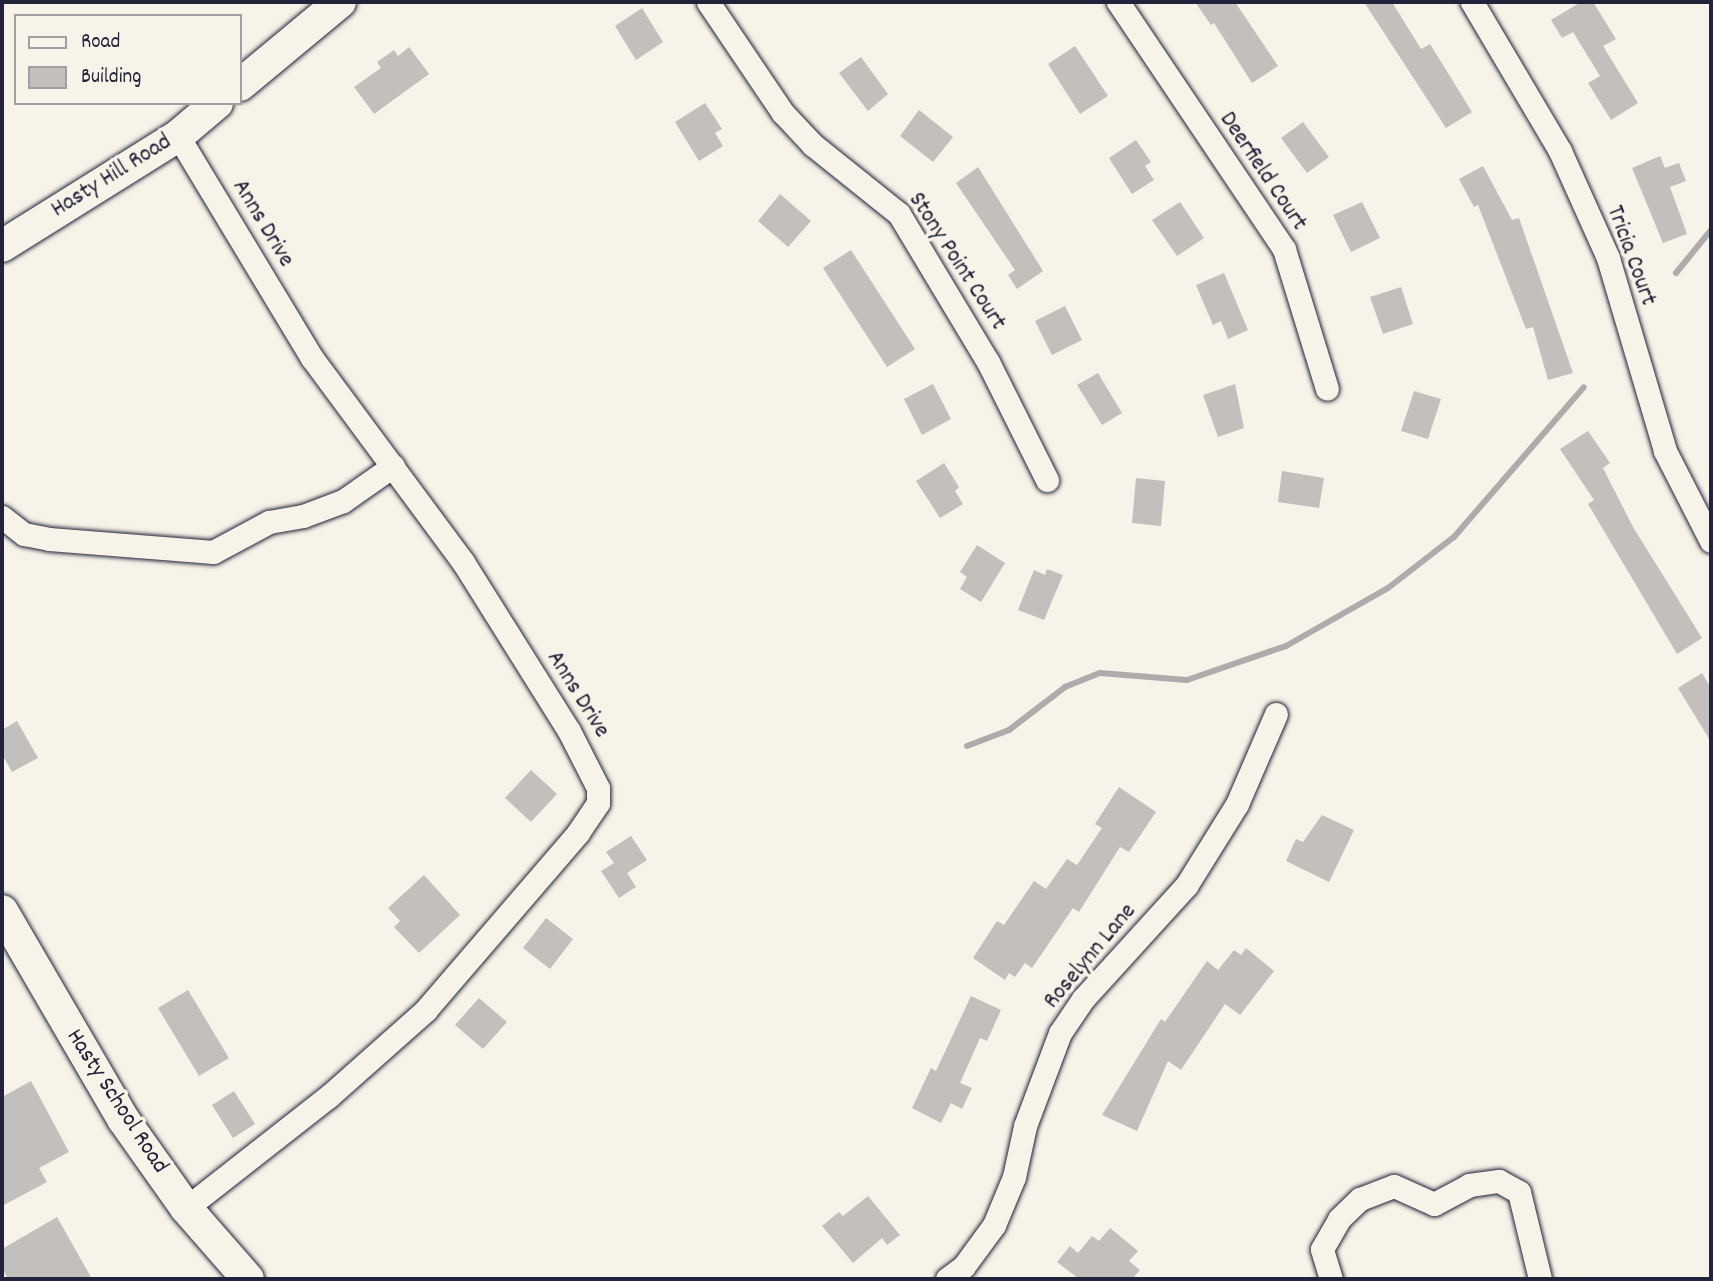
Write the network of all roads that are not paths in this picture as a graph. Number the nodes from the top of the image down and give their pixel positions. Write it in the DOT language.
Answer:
graph roads {
  1 [pos="340,2"];
  2 [pos="708,2"];
  3 [pos="1118,2"];
  4 [pos="1472,2"];
  5 [pos="242,83"];
  6 [pos="215,105"];
  7 [pos="178,136"];
  8 [pos="2,246"];
  9 [pos="1327,389"];
  10 [pos="393,466"];
  11 [pos="1047,480"];
  12 [pos="2,517"];
  13 [pos="1711,541"];
  14 [pos="1276,714"];
  15 [pos="2,911"];
  16 [pos="186,1208"];
  17 [pos="248,1279"];
  18 [pos="947,1279"];
  19 [pos="1331,1279"];
  20 [pos="1540,1279"];
  1 -- 5 [label="street"];
  2 -- 11 [label="street, Stony Point Court"];
  3 -- 9 [label="street, Deerfield Court"];
  4 -- 13 [label="street, Tricia Court"];
  6 -- 7 [label="street, Hasty Hill Road"];
  7 -- 8 [label="street, Hasty Hill Road"];
  7 -- 10 [label="street, Anns Drive"];
  10 -- 12 [label="street"];
  10 -- 16 [label="street, Anns Drive"];
  14 -- 18 [label="street, Roselynn Lane"];
  15 -- 16 [label="street, Hasty School Road"];
  16 -- 17 [label="street, Hasty School Road"];
  19 -- 20 [label="street"];
}
